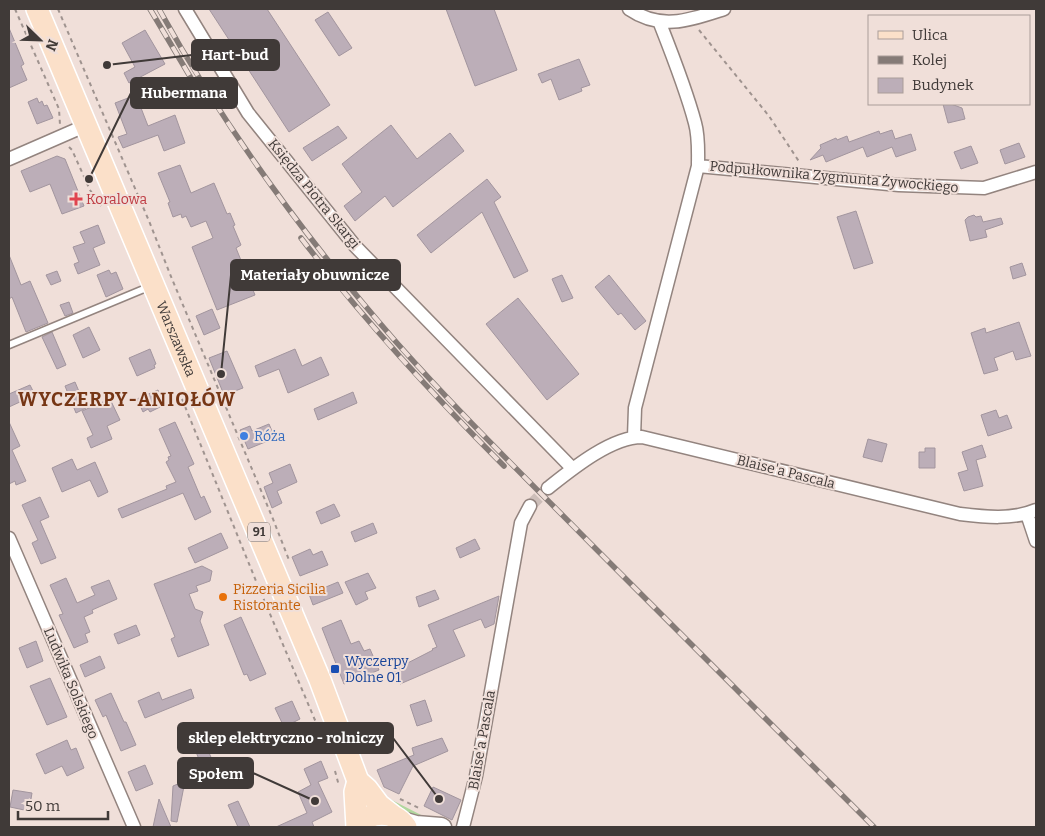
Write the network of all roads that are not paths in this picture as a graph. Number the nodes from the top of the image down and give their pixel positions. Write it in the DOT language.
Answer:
graph roads {
  1 [pos="37,9"];
  2 [pos="185,9"];
  3 [pos="629,9"];
  4 [pos="724,9"];
  5 [pos="659,21"];
  6 [pos="87,125"];
  7 [pos="9,158"];
  8 [pos="698,166"];
  9 [pos="1036,172"];
  10 [pos="155,285"];
  11 [pos="9,345"];
  12 [pos="634,437"];
  13 [pos="572,468"];
  14 [pos="548,488"];
  15 [pos="530,506"];
  16 [pos="1032,512"];
  17 [pos="9,538"];
  18 [pos="1036,541"];
  19 [pos="349,785"];
  20 [pos="399,815"];
  21 [pos="134,827"];
  22 [pos="357,827"];
  23 [pos="443,827"];
  24 [pos="463,827"];
  1 -- 6 [label="main road, Warszawska / 91"];
  2 -- 13 [label="street, Księdza Piotra Skargi"];
  3 -- 5 [label="street"];
  4 -- 5 [label="street"];
  5 -- 8 [label="street"];
  6 -- 7 [label="street"];
  6 -- 10 [label="main road, Warszawska / 91"];
  8 -- 9 [label="street, Podpułkownika Zygmunta Żywockiego"];
  8 -- 12 [label="street, Podpułkownika Zygmunta Żywockiego"];
  10 -- 11 [label="lane"];
  10 -- 19 [label="main road, Warszawska / 91"];
  12 -- 13 [label="street, Blaise'a Pascala"];
  12 -- 16 [label="street, Blaise'a Pascala"];
  13 -- 14 [label="street, Blaise'a Pascala"];
  15 -- 24 [label="street, Blaise'a Pascala"];
  16 -- 18 [label="street"];
  17 -- 21 [label="street, Ludwika Solskiego"];
  19 -- 20 [label="main road, Warszawska / 91"];
  19 -- 22 [label="main road, Warszawska / 91"];
  20 -- 22 [label="main road, 91"];
  20 -- 23 [label="street"];
}
